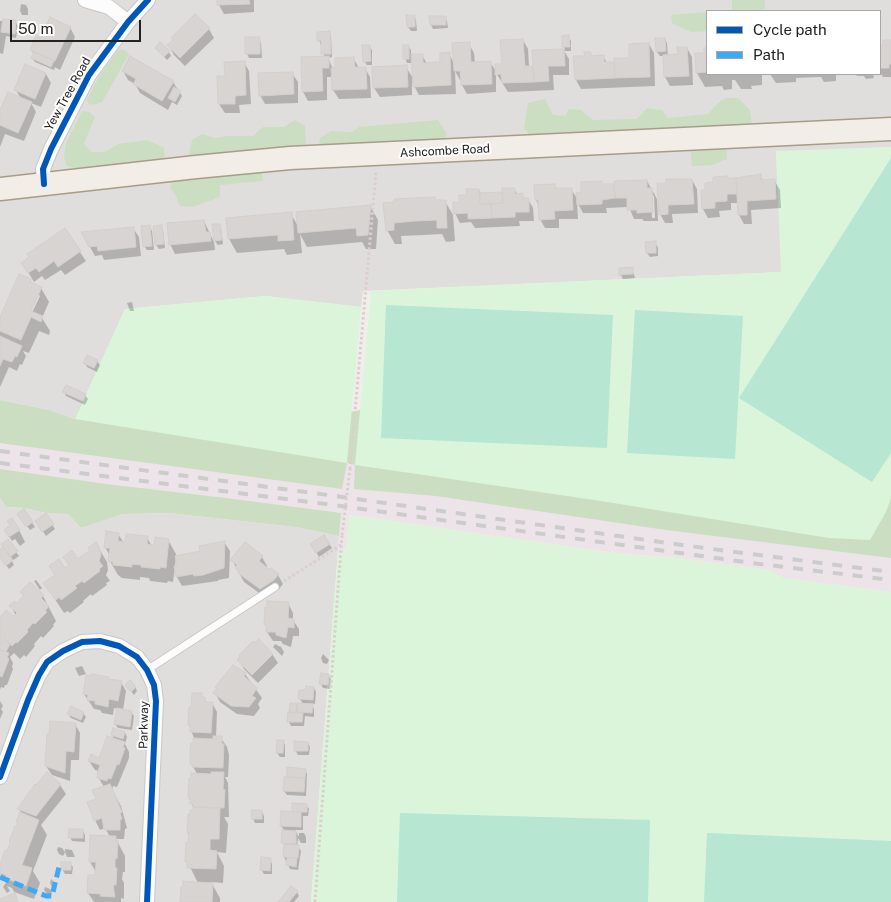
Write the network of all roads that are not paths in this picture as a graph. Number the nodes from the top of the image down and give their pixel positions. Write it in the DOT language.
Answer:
graph roads {
  1 [pos="85,0"];
  2 [pos="148,0"];
  3 [pos="128,22"];
  4 [pos="891,129"];
  5 [pos="44,184"];
  6 [pos="0,189"];
  7 [pos="275,587"];
  8 [pos="147,670"];
  9 [pos="0,777"];
  10 [pos="147,902"];
  1 -- 3 [label="street"];
  2 -- 3 [label="street, Yew Tree Road"];
  3 -- 5 [label="street, Yew Tree Road"];
  4 -- 5 [label="main road, Ashcombe Road"];
  5 -- 6 [label="main road, Ashcombe Road"];
  7 -- 8 [label="lane"];
  8 -- 9 [label="street, Parkway"];
  8 -- 10 [label="street, Parkway"];
}
